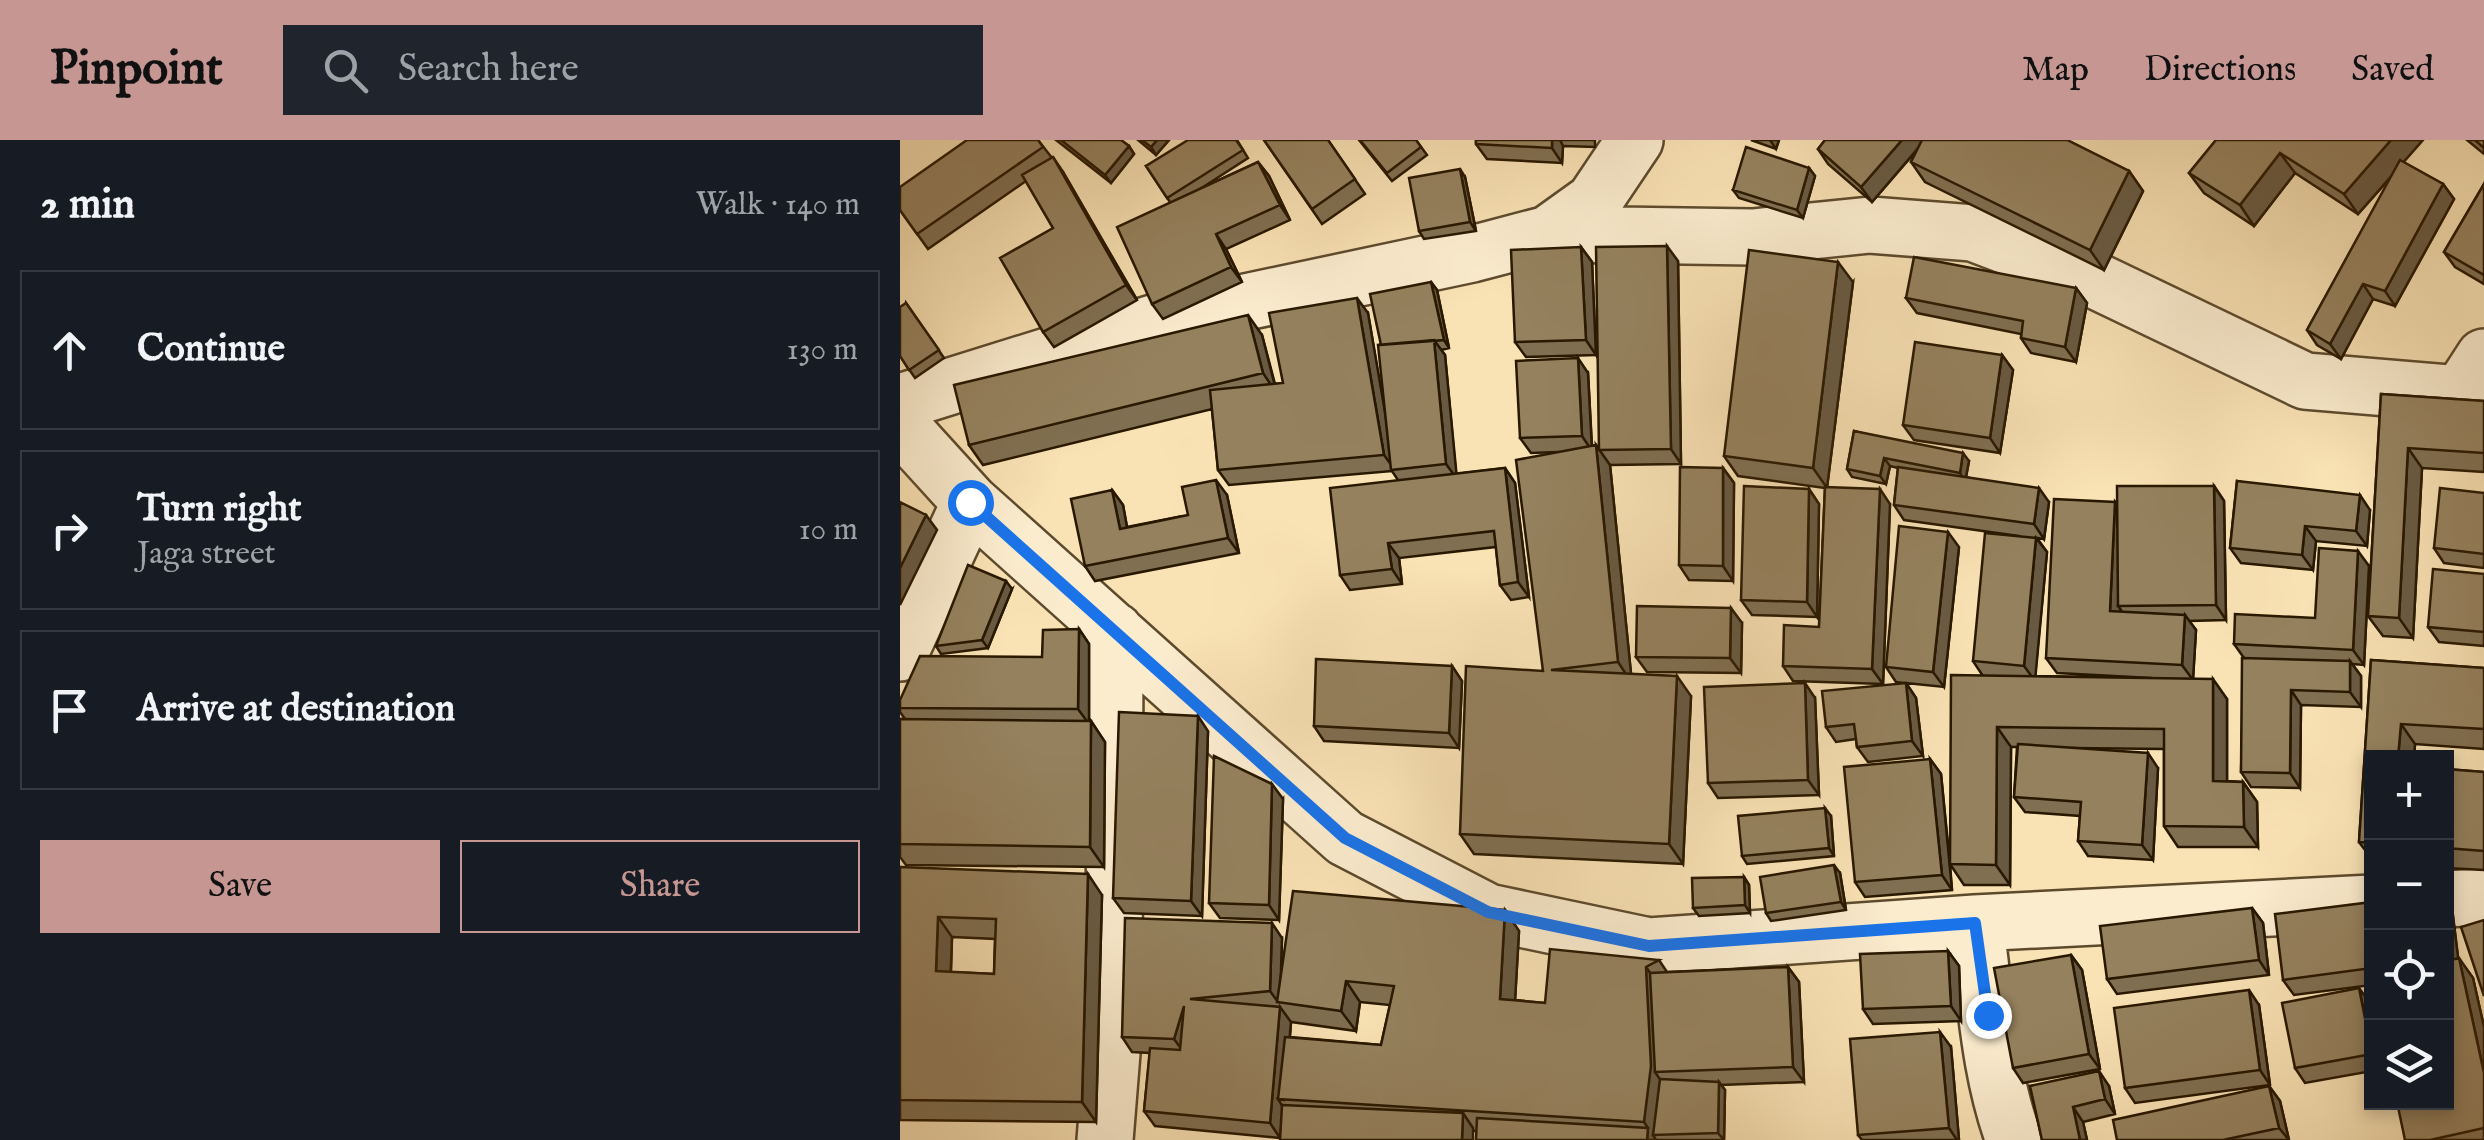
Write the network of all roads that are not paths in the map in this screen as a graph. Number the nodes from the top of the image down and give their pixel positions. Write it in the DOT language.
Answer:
graph roads {
  1 [pos="1635,140"];
  2 [pos="1548,234"];
  3 [pos="2484,357"];
  4 [pos="900,402"];
  5 [pos="900,424"];
  6 [pos="970,502"];
  7 [pos="1115,631"];
  8 [pos="900,653"];
  9 [pos="2484,897"];
  10 [pos="2454,899"];
  11 [pos="2364,903"];
  12 [pos="1975,923"];
  13 [pos="1105,1140"];
  14 [pos="2014,1140"];
  1 -- 2 [label="street"];
  2 -- 3 [label="street"];
  2 -- 4 [label="street"];
  5 -- 6 [label="street"];
  6 -- 7 [label="street"];
  6 -- 8 [label="street"];
  7 -- 12 [label="street"];
  7 -- 13 [label="street"];
  9 -- 10 [label="street"];
  11 -- 12 [label="street"];
  12 -- 14 [label="street"];
}
